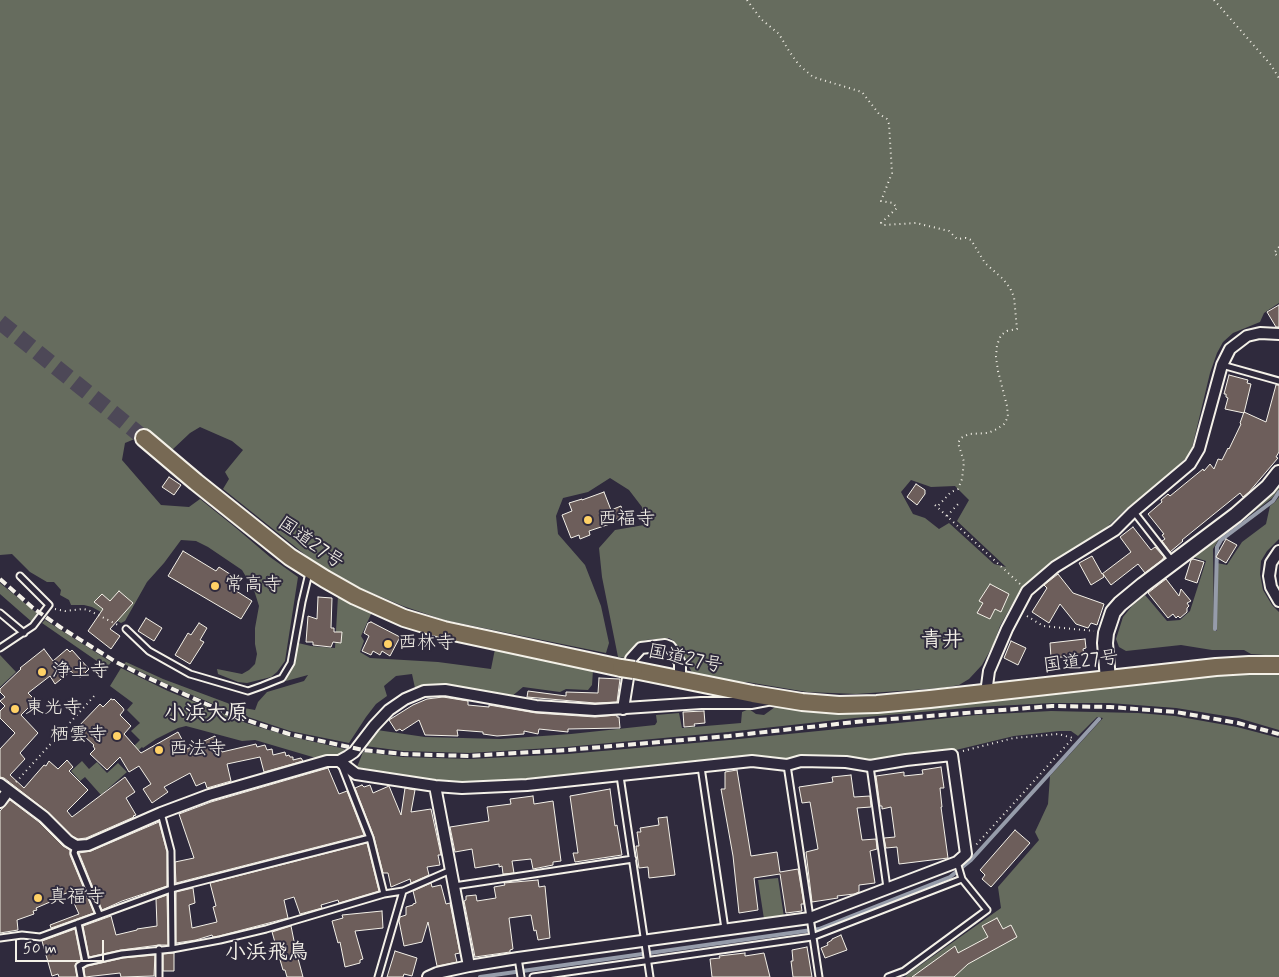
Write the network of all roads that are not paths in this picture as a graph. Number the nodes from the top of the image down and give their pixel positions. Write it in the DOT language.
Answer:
graph roads {
  1 [pos="1279,334"];
  2 [pos="1222,365"];
  3 [pos="1279,381"];
  4 [pos="144,438"];
  5 [pos="1279,473"];
  6 [pos="1133,512"];
  7 [pos="1279,551"];
  8 [pos="1174,562"];
  9 [pos="310,570"];
  10 [pos="20,576"];
  11 [pos="1279,601"];
  12 [pos="0,613"];
  13 [pos="126,628"];
  14 [pos="24,633"];
  15 [pos="0,648"];
  16 [pos="1279,665"];
  17 [pos="680,680"];
  18 [pos="1108,680"];
  19 [pos="986,693"];
  20 [pos="775,698"];
  21 [pos="623,709"];
  22 [pos="339,760"];
  23 [pos="787,765"];
  24 [pos="870,766"];
  25 [pos="701,767"];
  26 [pos="620,776"];
  27 [pos="435,786"];
  28 [pos="4,788"];
  29 [pos="0,802"];
  30 [pos="161,813"];
  31 [pos="370,838"];
  32 [pos="76,846"];
  33 [pos="633,859"];
  34 [pos="958,864"];
  35 [pos="451,870"];
  36 [pos="962,876"];
  37 [pos="454,886"];
  38 [pos="887,888"];
  39 [pos="171,889"];
  40 [pos="403,891"];
  41 [pos="384,894"];
  42 [pos="100,914"];
  43 [pos="810,921"];
  44 [pos="78,923"];
  45 [pos="725,930"];
  46 [pos="812,935"];
  47 [pos="0,938"];
  48 [pos="646,945"];
  49 [pos="159,949"];
  50 [pos="172,949"];
  51 [pos="648,958"];
  52 [pos="86,962"];
  53 [pos="519,962"];
  54 [pos="469,966"];
  55 [pos="521,976"];
  56 [pos="81,977"];
  57 [pos="159,977"];
  58 [pos="378,977"];
  59 [pos="428,977"];
  60 [pos="533,977"];
  61 [pos="650,977"];
  62 [pos="818,977"];
  63 [pos="888,977"];
  1 -- 2 [label="street"];
  2 -- 3 [label="lane"];
  2 -- 6 [label="street"];
  4 -- 9 [label="highway, 国道27号"];
  5 -- 8 [label="main road"];
  6 -- 8 [label="lane"];
  6 -- 19 [label="street"];
  7 -- 11 [label="street"];
  8 -- 18 [label="main road"];
  9 -- 13 [label="lane"];
  9 -- 17 [label="highway, 国道27号"];
  10 -- 14 [label="lane"];
  12 -- 14 [label="lane"];
  14 -- 15 [label="lane"];
  16 -- 18 [label="highway, 国道27号"];
  17 -- 20 [label="highway, 国道27号"];
  17 -- 21 [label="street"];
  18 -- 19 [label="highway, 国道27号"];
  19 -- 20 [label="highway, 国道27号"];
  20 -- 21 [label="street"];
  21 -- 22 [label="street"];
  22 -- 27 [label="street"];
  22 -- 30 [label="street"];
  22 -- 31 [label="lane"];
  23 -- 24 [label="street"];
  23 -- 25 [label="street"];
  23 -- 43 [label="lane"];
  24 -- 34 [label="street"];
  24 -- 38 [label="lane"];
  25 -- 26 [label="street"];
  25 -- 45 [label="lane"];
  26 -- 27 [label="street"];
  26 -- 33 [label="lane"];
  27 -- 35 [label="street"];
  28 -- 29 [label="street"];
  28 -- 32 [label="street"];
  30 -- 32 [label="street"];
  30 -- 39 [label="lane"];
  31 -- 39 [label="lane"];
  31 -- 41 [label="lane"];
  32 -- 42 [label="lane"];
  33 -- 37 [label="lane"];
  33 -- 48 [label="lane"];
  34 -- 36 [label="lane"];
  34 -- 38 [label="street"];
  35 -- 37 [label="street"];
  35 -- 40 [label="lane"];
  36 -- 46 [label="lane"];
  36 -- 63 [label="lane"];
  37 -- 54 [label="street"];
  38 -- 43 [label="street"];
  39 -- 42 [label="lane"];
  39 -- 50 [label="lane"];
  40 -- 41 [label="lane"];
  40 -- 58 [label="lane"];
  41 -- 50 [label="lane"];
  42 -- 44 [label="lane"];
  43 -- 45 [label="street"];
  43 -- 46 [label="lane"];
  44 -- 47 [label="lane"];
  44 -- 52 [label="lane"];
  45 -- 48 [label="street"];
  46 -- 51 [label="lane"];
  46 -- 62 [label="lane"];
  48 -- 51 [label="lane"];
  48 -- 53 [label="street"];
  49 -- 50 [label="lane"];
  49 -- 52 [label="lane"];
  49 -- 57 [label="lane"];
  51 -- 60 [label="lane"];
  51 -- 61 [label="lane"];
  52 -- 56 [label="lane"];
  53 -- 54 [label="street"];
  53 -- 55 [label="lane"];
  54 -- 59 [label="street"];
}
